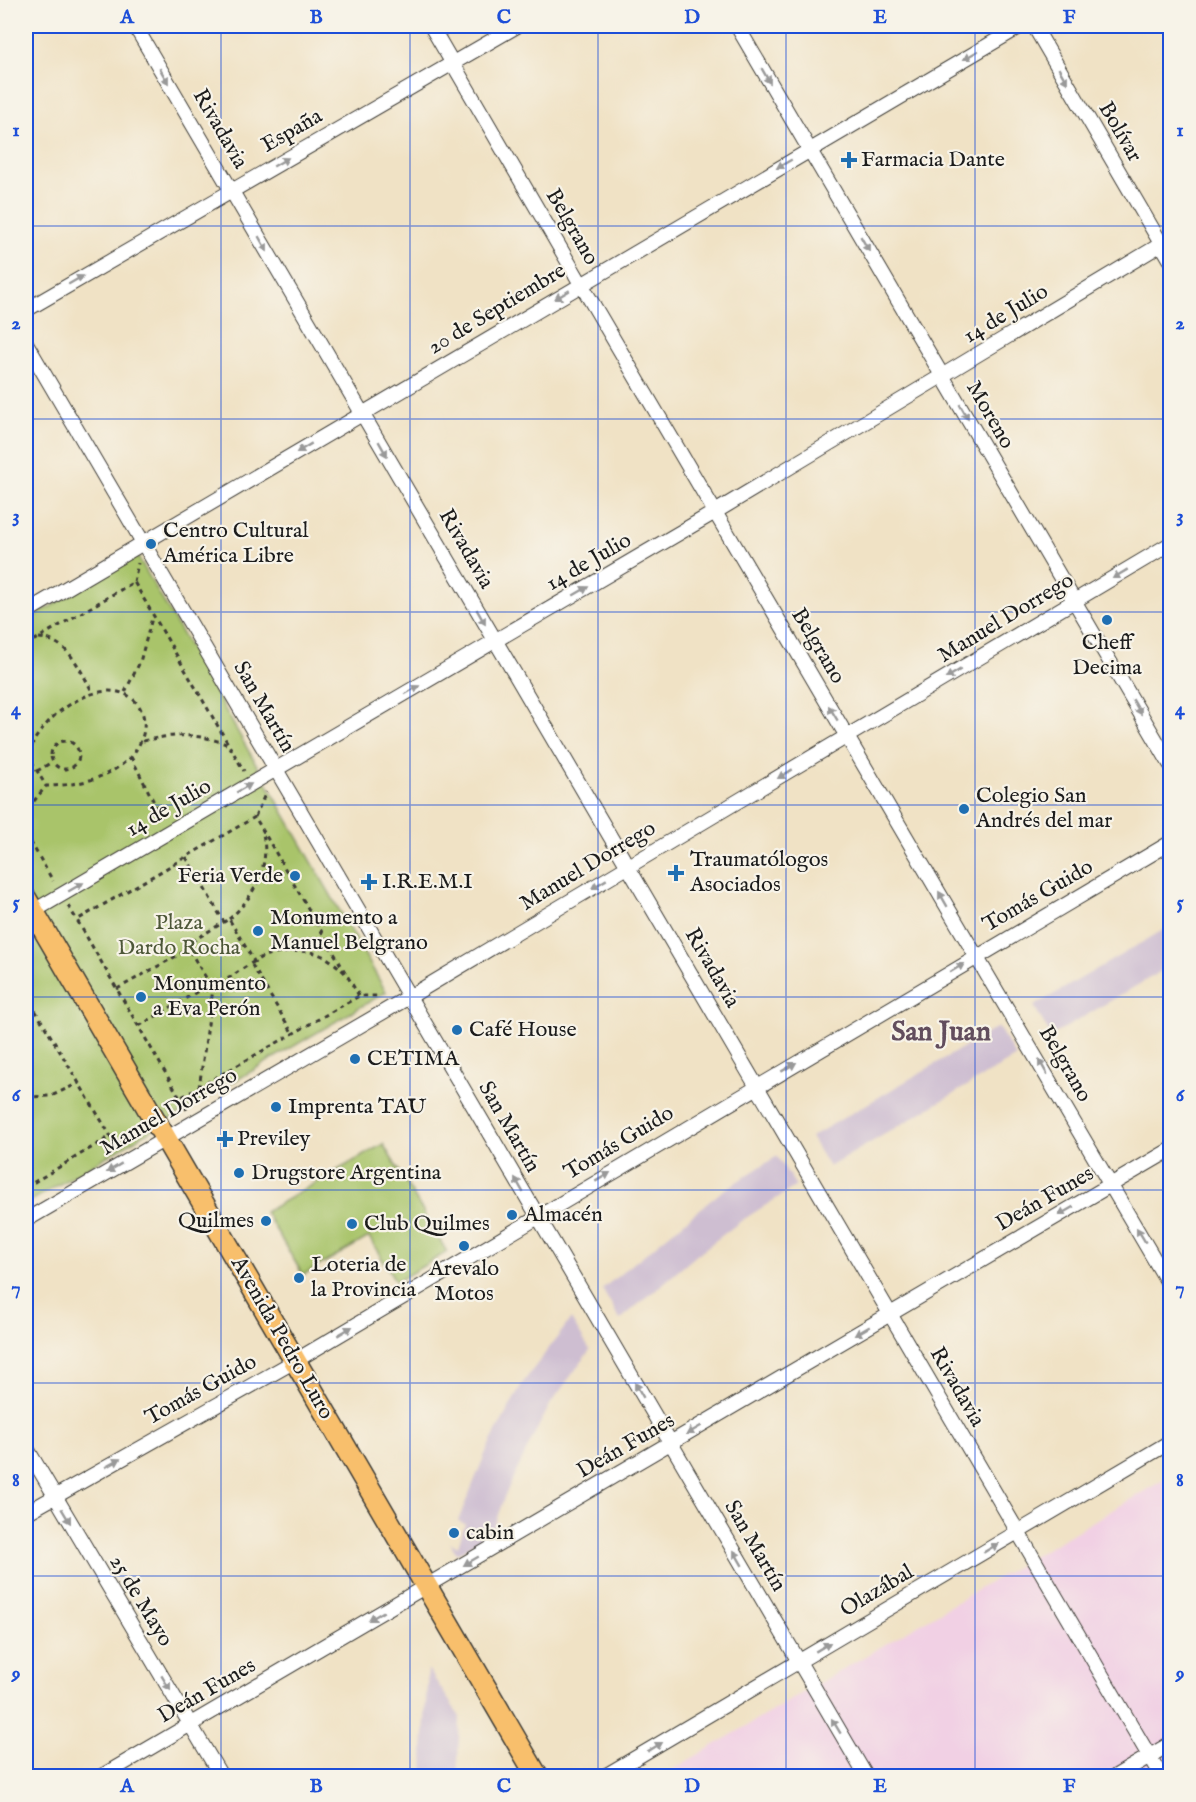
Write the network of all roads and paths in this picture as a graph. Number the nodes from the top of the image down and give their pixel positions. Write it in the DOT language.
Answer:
graph roads {
  1 [pos="135,26"];
  2 [pos="431,26"];
  3 [pos="517,26"];
  4 [pos="737,26"];
  5 [pos="1021,26"];
  6 [pos="1034,26"];
  7 [pos="454,62"];
  8 [pos="810,150"];
  9 [pos="231,190"];
  10 [pos="1166,242"];
  11 [pos="1170,259"];
  12 [pos="581,284"];
  13 [pos="26,310"];
  14 [pos="26,343"];
  15 [pos="943,376"];
  16 [pos="362,414"];
  17 [pos="715,512"];
  18 [pos="143,543"];
  19 [pos="1170,544"];
  20 [pos="1075,601"];
  21 [pos="26,612"];
  22 [pos="152,618"];
  23 [pos="37,638"];
  24 [pos="495,641"];
  25 [pos="26,645"];
  26 [pos="125,692"];
  27 [pos="93,693"];
  28 [pos="848,737"];
  29 [pos="142,741"];
  30 [pos="226,744"];
  31 [pos="26,754"];
  32 [pos="131,757"];
  33 [pos="52,762"];
  34 [pos="1170,764"];
  35 [pos="276,770"];
  36 [pos="37,771"];
  37 [pos="244,771"];
  38 [pos="46,786"];
  39 [pos="26,811"];
  40 [pos="162,818"];
  41 [pos="261,826"];
  42 [pos="26,834"];
  43 [pos="1170,843"];
  44 [pos="186,857"];
  45 [pos="628,867"];
  46 [pos="53,881"];
  47 [pos="28,909"];
  48 [pos="229,920"];
  49 [pos="224,922"];
  50 [pos="189,950"];
  51 [pos="977,956"];
  52 [pos="253,964"];
  53 [pos="348,977"];
  54 [pos="210,984"];
  55 [pos="213,988"];
  56 [pos="117,989"];
  57 [pos="26,995"];
  58 [pos="409,997"];
  59 [pos="27,1002"];
  60 [pos="138,1026"];
  61 [pos="293,1034"];
  62 [pos="79,1083"];
  63 [pos="757,1086"];
  64 [pos="199,1088"];
  65 [pos="26,1097"];
  66 [pos="165,1139"];
  67 [pos="1170,1150"];
  68 [pos="1111,1185"];
  69 [pos="26,1187"];
  70 [pos="537,1216"];
  71 [pos="26,1220"];
  72 [pos="1170,1286"];
  73 [pos="890,1314"];
  74 [pos="295,1361"];
  75 [pos="1170,1442"];
  76 [pos="671,1444"];
  77 [pos="26,1447"];
  78 [pos="54,1496"];
  79 [pos="26,1513"];
  80 [pos="1018,1532"];
  81 [pos="426,1586"];
  82 [pos="798,1662"];
  83 [pos="190,1725"];
  84 [pos="1170,1744"];
  85 [pos="1150,1756"];
  86 [pos="102,1776"];
  87 [pos="221,1776"];
  88 [pos="537,1776"];
  89 [pos="605,1776"];
  90 [pos="866,1776"];
  91 [pos="1116,1776"];
  92 [pos="1161,1776"];
  1 -- 9 [label="street, Rivadavia, one-way"];
  2 -- 7 [label="street, Belgrano"];
  3 -- 7 [label="street, España"];
  4 -- 8 [label="street, Moreno, one-way"];
  5 -- 8 [label="street, 20 de Septiembre, one-way"];
  6 -- 10 [label="street, Bolívar, one-way"];
  9 -- 7 [label="street, España, one-way"];
  7 -- 12 [label="street, Belgrano"];
  8 -- 12 [label="street, 20 de Septiembre, one-way"];
  8 -- 15 [label="street, Moreno, one-way"];
  13 -- 9 [label="street, España, one-way"];
  9 -- 16 [label="street, Rivadavia, one-way"];
  10 -- 11 [label="street, Bolívar"];
  10 -- 15 [label="street, 14 de Julio"];
  12 -- 16 [label="street, 20 de Septiembre, one-way"];
  12 -- 17 [label="street, Belgrano"];
  14 -- 18 [label="street, San Martín"];
  15 -- 17 [label="street, 14 de Julio"];
  15 -- 20 [label="street, Moreno, one-way"];
  16 -- 18 [label="street, 20 de Septiembre, one-way"];
  16 -- 24 [label="street, Rivadavia, one-way"];
  24 -- 17 [label="street, 14 de Julio, one-way"];
  28 -- 17 [label="street, Belgrano, one-way"];
  18 -- 21 [label="street, 20 de Septiembre"];
  18 -- 35 [label="street, San Martín"];
  19 -- 20 [label="street, Manuel Dorrego, one-way"];
  20 -- 28 [label="street, Manuel Dorrego, one-way"];
  20 -- 34 [label="street, Moreno, one-way"];
  22 -- 26 [label="path"];
  23 -- 25 [label="path"];
  23 -- 27 [label="path"];
  23 -- 37 [label="path"];
  35 -- 24 [label="street, 14 de Julio, one-way"];
  24 -- 45 [label="street, Rivadavia"];
  26 -- 27 [label="path"];
  26 -- 29 [label="path"];
  27 -- 31 [label="path"];
  28 -- 45 [label="street, Manuel Dorrego, one-way"];
  51 -- 28 [label="street, Belgrano, one-way"];
  29 -- 30 [label="path"];
  29 -- 32 [label="path"];
  31 -- 36 [label="path"];
  32 -- 38 [label="path"];
  32 -- 40 [label="path"];
  33 -- 33 [label="path"];
  33 -- 36 [label="path"];
  47 -- 35 [label="street, 14 de Julio, one-way"];
  35 -- 58 [label="street, San Martín"];
  36 -- 38 [label="path"];
  38 -- 39 [label="path"];
  41 -- 44 [label="path"];
  41 -- 48 [label="path"];
  41 -- 53 [label="path"];
  42 -- 46 [label="path"];
  43 -- 51 [label="street, Tomás Guido"];
  44 -- 49 [label="path"];
  44 -- 56 [label="path"];
  45 -- 58 [label="street, Manuel Dorrego, one-way"];
  45 -- 63 [label="street, Rivadavia"];
  47 -- 66 [label="main road, Avenida Pedro Luro"];
  48 -- 49 [label="path"];
  48 -- 52 [label="path"];
  49 -- 50 [label="path"];
  50 -- 54 [label="path"];
  50 -- 56 [label="path"];
  63 -- 51 [label="street, Tomás Guido, one-way"];
  68 -- 51 [label="street, Belgrano, one-way"];
  52 -- 53 [label="path"];
  52 -- 55 [label="path"];
  52 -- 61 [label="path"];
  53 -- 61 [label="path"];
  54 -- 55 [label="path"];
  54 -- 60 [label="path"];
  55 -- 64 [label="path"];
  56 -- 60 [label="path"];
  57 -- 59 [label="path"];
  58 -- 66 [label="street, Manuel Dorrego"];
  70 -- 58 [label="street, San Martín, one-way"];
  59 -- 62 [label="path"];
  60 -- 64 [label="path"];
  61 -- 64 [label="path"];
  62 -- 65 [label="path"];
  62 -- 69 [label="path"];
  70 -- 63 [label="street, Tomás Guido, one-way"];
  63 -- 73 [label="street, Rivadavia"];
  66 -- 71 [label="street, Manuel Dorrego, one-way"];
  66 -- 74 [label="main road, Avenida Pedro Luro"];
  67 -- 68 [label="street, Deán Funes"];
  72 -- 68 [label="street, Belgrano, one-way"];
  68 -- 73 [label="street, Deán Funes, one-way"];
  74 -- 70 [label="street, Tomás Guido, one-way"];
  76 -- 70 [label="street, San Martín, one-way"];
  73 -- 76 [label="street, Deán Funes, one-way"];
  73 -- 80 [label="street, Rivadavia"];
  78 -- 74 [label="street, Tomás Guido, one-way"];
  74 -- 81 [label="main road, Avenida Pedro Luro"];
  75 -- 80 [label="street, Olazábal"];
  76 -- 81 [label="street, Deán Funes, one-way"];
  82 -- 76 [label="street, San Martín, one-way"];
  77 -- 78 [label="street, 25 de Mayo"];
  78 -- 79 [label="street, Tomás Guido"];
  78 -- 83 [label="street, 25 de Mayo, one-way"];
  82 -- 80 [label="street, Olazábal, one-way"];
  80 -- 85 [label="street, Rivadavia"];
  81 -- 83 [label="street, Deán Funes, one-way"];
  81 -- 88 [label="main road, Avenida Pedro Luro"];
  89 -- 82 [label="street, Olazábal, one-way"];
  90 -- 82 [label="street, San Martín, one-way"];
  83 -- 86 [label="street, Deán Funes"];
  83 -- 87 [label="street, 25 de Mayo"];
  84 -- 85 [label="street"];
  85 -- 91 [label="street"];
  85 -- 92 [label="street, Rivadavia"];
}
